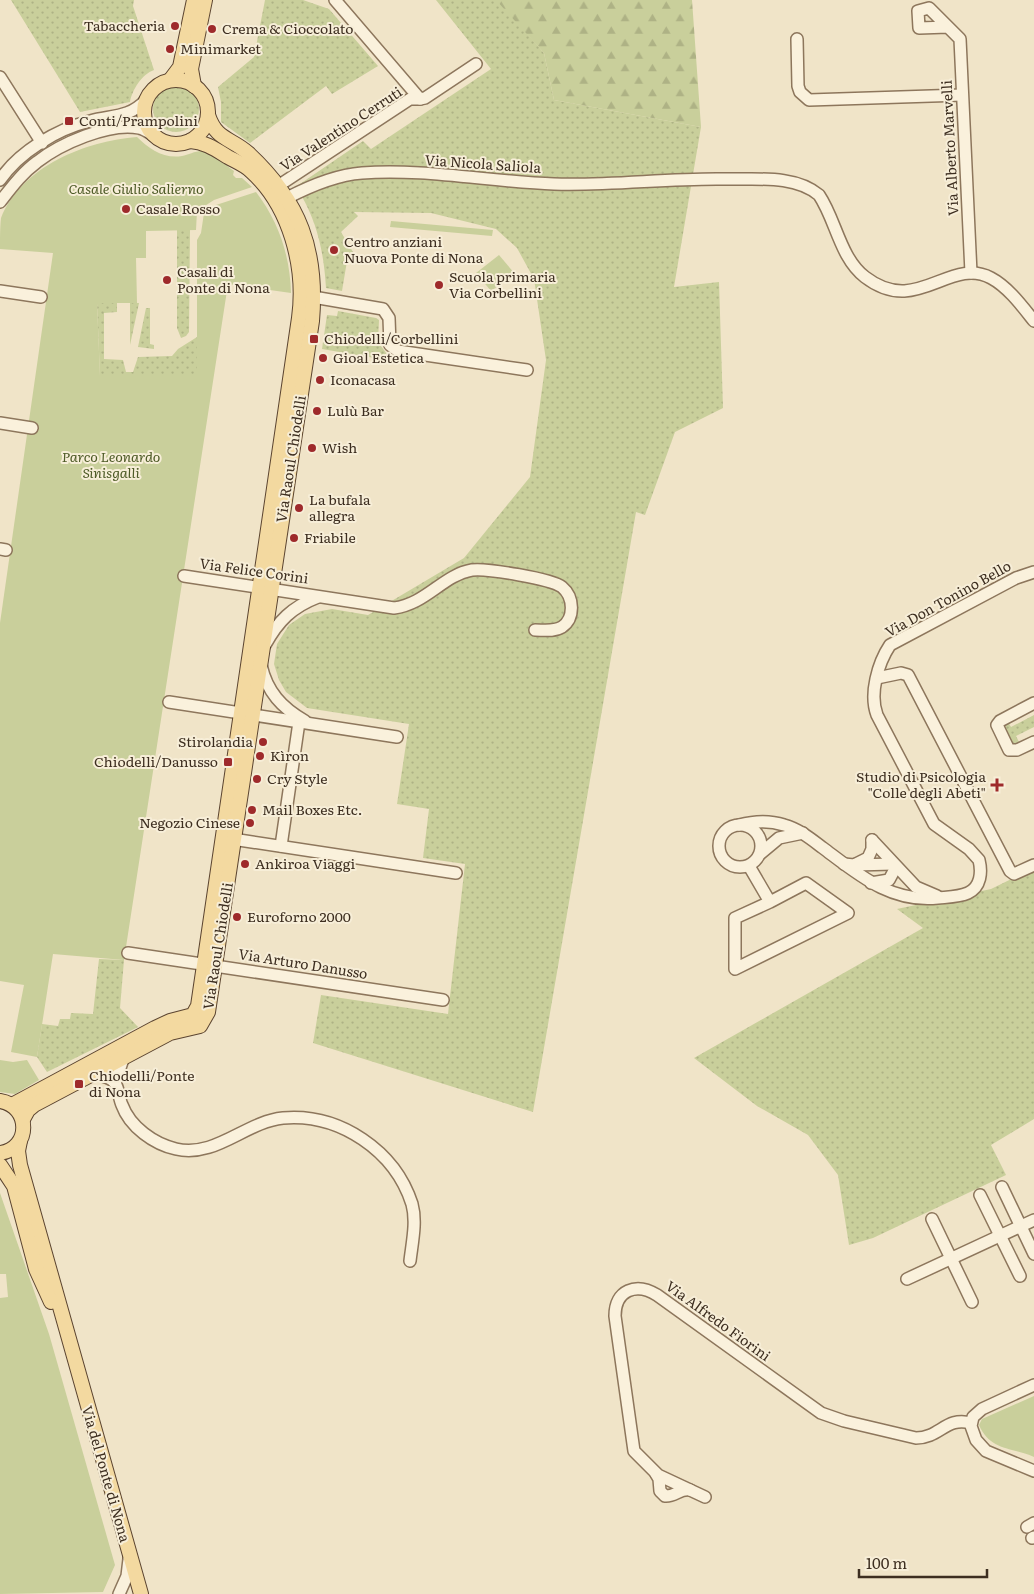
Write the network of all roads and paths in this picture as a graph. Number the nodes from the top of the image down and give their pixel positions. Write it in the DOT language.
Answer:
graph roads {
  1 [pos="194,0"];
  2 [pos="205,0"];
  3 [pos="335,0"];
  4 [pos="948,27"];
  5 [pos="797,39"];
  6 [pos="476,64"];
  7 [pos="0,77"];
  8 [pos="171,79"];
  9 [pos="194,86"];
  10 [pos="962,95"];
  11 [pos="420,99"];
  12 [pos="146,100"];
  13 [pos="208,115"];
  14 [pos="156,137"];
  15 [pos="190,141"];
  16 [pos="39,145"];
  17 [pos="43,158"];
  18 [pos="0,180"];
  19 [pos="278,186"];
  20 [pos="287,198"];
  21 [pos="2,200"];
  22 [pos="971,273"];
  23 [pos="0,291"];
  24 [pos="41,297"];
  25 [pos="307,298"];
  26 [pos="1034,321"];
  27 [pos="527,370"];
  28 [pos="0,423"];
  29 [pos="32,428"];
  30 [pos="1034,572"];
  31 [pos="184,576"];
  32 [pos="266,588"];
  33 [pos="319,596"];
  34 [pos="535,630"];
  35 [pos="261,656"];
  36 [pos="877,678"];
  37 [pos="169,702"];
  38 [pos="1034,703"];
  39 [pos="247,714"];
  40 [pos="305,723"];
  41 [pos="397,737"];
  42 [pos="1034,742"];
  43 [pos="739,825"];
  44 [pos="803,833"];
  45 [pos="228,839"];
  46 [pos="281,846"];
  47 [pos="761,853"];
  48 [pos="849,864"];
  49 [pos="1034,865"];
  50 [pos="749,866"];
  51 [pos="894,866"];
  52 [pos="456,873"];
  53 [pos="871,884"];
  54 [pos="944,897"];
  55 [pos="770,902"];
  56 [pos="128,953"];
  57 [pos="209,965"];
  58 [pos="443,1000"];
  59 [pos="124,1056"];
  60 [pos="91,1074"];
  61 [pos="115,1084"];
  62 [pos="6,1103"];
  63 [pos="23,1119"];
  64 [pos="20,1141"];
  65 [pos="0,1153"];
  66 [pos="0,1165"];
  67 [pos="1002,1187"];
  68 [pos="980,1195"];
  69 [pos="932,1219"];
  70 [pos="1034,1220"];
  71 [pos="1021,1226"];
  72 [pos="1000,1236"];
  73 [pos="1034,1254"];
  74 [pos="951,1260"];
  75 [pos="410,1261"];
  76 [pos="1020,1276"];
  77 [pos="907,1279"];
  78 [pos="972,1302"];
  79 [pos="72,1353"];
  80 [pos="1034,1385"];
  81 [pos="971,1423"];
  82 [pos="1034,1471"];
  83 [pos="705,1497"];
  84 [pos="130,1557"];
  85 [pos="120,1593"];
  86 [pos="139,1593"];
  1 -- 8 [label="main road"];
  2 -- 9 [label="main road"];
  3 -- 11 [label="street, Via Valentino Cerruti"];
  4 -- 10 [label="street, Via Alberto Marvelli"];
  5 -- 10 [label="street"];
  6 -- 11 [label="street, Via Valentino Cerruti"];
  7 -- 16 [label="street"];
  8 -- 9 [label="main road"];
  8 -- 12 [label="main road"];
  9 -- 13 [label="main road"];
  10 -- 22 [label="street, Via Alberto Marvelli"];
  11 -- 19 [label="street, Via Valentino Cerruti"];
  12 -- 14 [label="main road"];
  12 -- 16 [label="street"];
  13 -- 15 [label="main road"];
  13 -- 19 [label="main road, Via Raoul Chiodelli"];
  14 -- 15 [label="main road"];
  14 -- 17 [label="street"];
  15 -- 25 [label="main road, Via Raoul Chiodelli"];
  16 -- 17 [label="street"];
  16 -- 18 [label="street"];
  17 -- 21 [label="street"];
  19 -- 20 [label="main road, Via Raoul Chiodelli"];
  20 -- 22 [label="street, Via Nicola Saliola"];
  20 -- 25 [label="main road, Via Raoul Chiodelli"];
  22 -- 26 [label="street"];
  23 -- 24 [label="street"];
  25 -- 27 [label="street"];
  25 -- 32 [label="main road, Via Raoul Chiodelli"];
  28 -- 29 [label="street"];
  30 -- 36 [label="street, Via Don Tonino Bello"];
  31 -- 32 [label="street, Via Felice Corini"];
  32 -- 33 [label="street, Via Felice Corini"];
  32 -- 35 [label="main road, Via Raoul Chiodelli"];
  32 -- 39 [label="main road, Via Raoul Chiodelli"];
  33 -- 34 [label="street, Via Felice Corini"];
  33 -- 35 [label="street, Via Felice Corini"];
  35 -- 39 [label="main road, Via Raoul Chiodelli"];
  35 -- 40 [label="street"];
  36 -- 49 [label="street"];
  36 -- 54 [label="street, Via Don Tonino Bello"];
  37 -- 39 [label="street"];
  38 -- 42 [label="street"];
  39 -- 40 [label="street"];
  39 -- 45 [label="main road, Via Raoul Chiodelli"];
  40 -- 41 [label="street"];
  40 -- 46 [label="street"];
  43 -- 44 [label="street, Via Don Tonino Bello"];
  43 -- 47 [label="street"];
  43 -- 50 [label="street"];
  44 -- 47 [label="street"];
  44 -- 48 [label="street, Via Don Tonino Bello"];
  45 -- 46 [label="street"];
  45 -- 57 [label="main road, Via Raoul Chiodelli"];
  46 -- 52 [label="street"];
  47 -- 50 [label="street"];
  48 -- 51 [label="street"];
  48 -- 51 [label="street, Via Don Tonino Bello"];
  48 -- 53 [label="street, Via Don Tonino Bello"];
  50 -- 55 [label="street"];
  51 -- 53 [label="street"];
  51 -- 54 [label="street, Via Don Tonino Bello"];
  53 -- 54 [label="street, Via Don Tonino Bello"];
  55 -- 55 [label="street"];
  56 -- 57 [label="street, Via Arturo Danusso"];
  57 -- 58 [label="street, Via Arturo Danusso"];
  57 -- 59 [label="main road, Via Raoul Chiodelli"];
  57 -- 62 [label="main road, Via Raoul Chiodelli"];
  59 -- 60 [label="main road, Via Raoul Chiodelli"];
  59 -- 61 [label="street"];
  60 -- 61 [label="street"];
  60 -- 63 [label="main road, Via Raoul Chiodelli"];
  61 -- 75 [label="street"];
  62 -- 63 [label="main road"];
  63 -- 64 [label="main road, Via del Ponte di Nona"];
  64 -- 65 [label="main road"];
  64 -- 79 [label="main road, Via del Ponte di Nona"];
  66 -- 79 [label="main road, Via del Ponte di Nona"];
  67 -- 71 [label="street"];
  68 -- 72 [label="street"];
  69 -- 74 [label="street"];
  70 -- 71 [label="street"];
  71 -- 72 [label="street"];
  71 -- 73 [label="street"];
  72 -- 74 [label="street"];
  72 -- 76 [label="street"];
  74 -- 77 [label="street"];
  74 -- 78 [label="street"];
  79 -- 84 [label="main road, Via del Ponte di Nona"];
  80 -- 81 [label="street"];
  81 -- 82 [label="street"];
  81 -- 83 [label="street, Via Alfredo Fiorini"];
  84 -- 85 [label="street"];
  84 -- 86 [label="main road, Via del Ponte di Nona"];
  85 -- 86 [label="street"];
}
